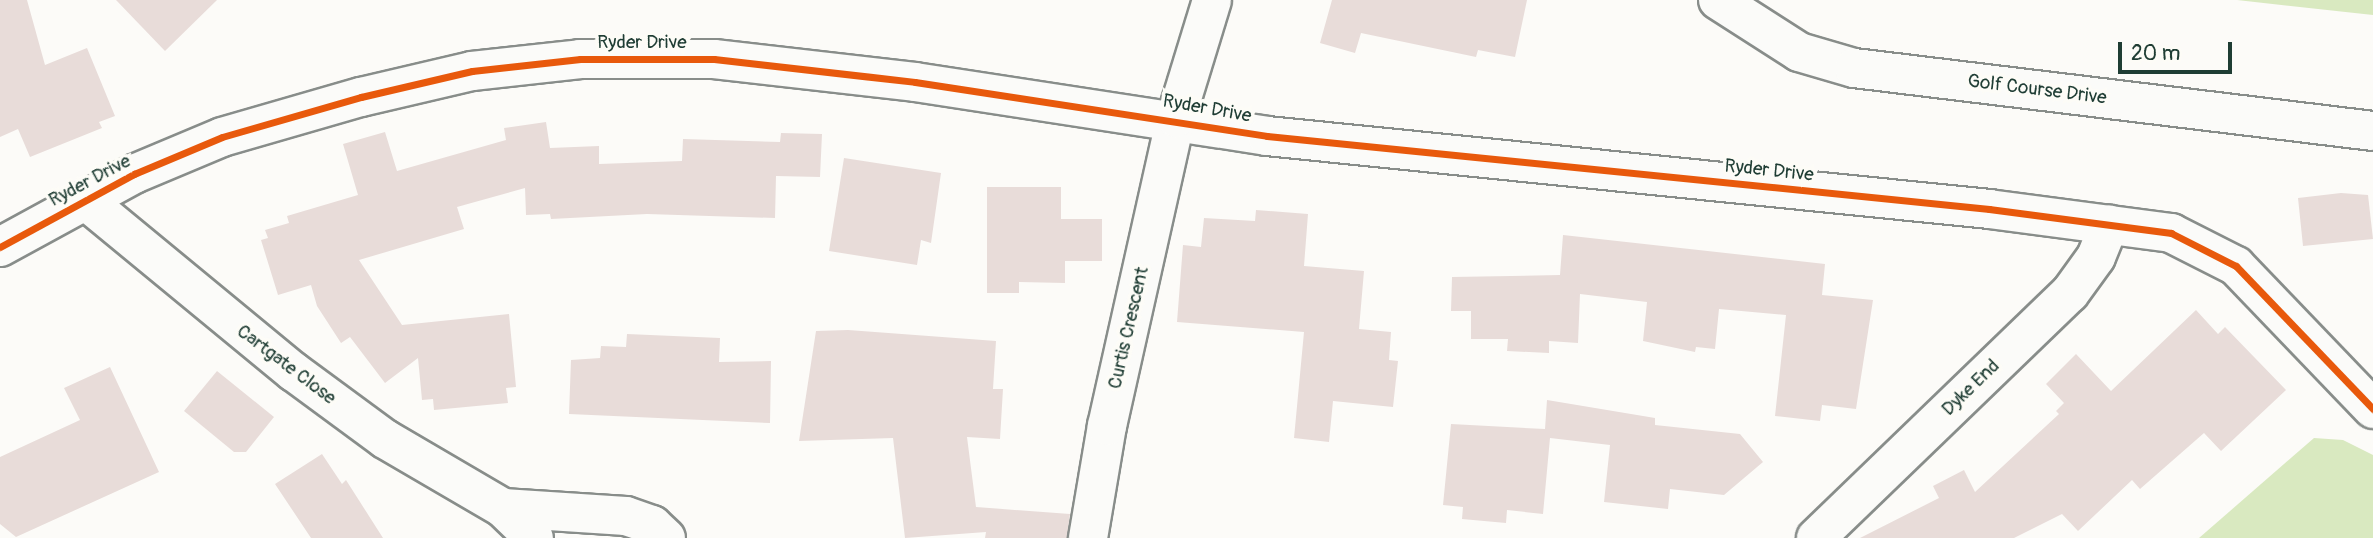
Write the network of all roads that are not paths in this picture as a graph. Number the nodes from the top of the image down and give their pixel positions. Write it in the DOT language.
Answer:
graph roads {
  1 [pos="1212,0"];
  2 [pos="1718,0"];
  3 [pos="1176,118"];
  4 [pos="2373,131"];
  5 [pos="85,200"];
  6 [pos="2109,225"];
  7 [pos="0,247"];
  8 [pos="2373,410"];
  9 [pos="503,508"];
  10 [pos="534,538"];
  11 [pos="666,538"];
  12 [pos="1088,538"];
  13 [pos="1816,538"];
  1 -- 3 [label="street, Curtis Crescent"];
  2 -- 4 [label="street, Golf Course Drive"];
  3 -- 5 [label="street, Ryder Drive"];
  3 -- 6 [label="street, Ryder Drive"];
  3 -- 12 [label="street, Curtis Crescent"];
  5 -- 7 [label="street, Ryder Drive"];
  5 -- 9 [label="street, Cartgate Close"];
  6 -- 8 [label="street, Ryder Drive"];
  6 -- 13 [label="street, Dyke End"];
  9 -- 10 [label="street, Cartgate Close"];
  9 -- 11 [label="street, Cartgate Close"];
}
